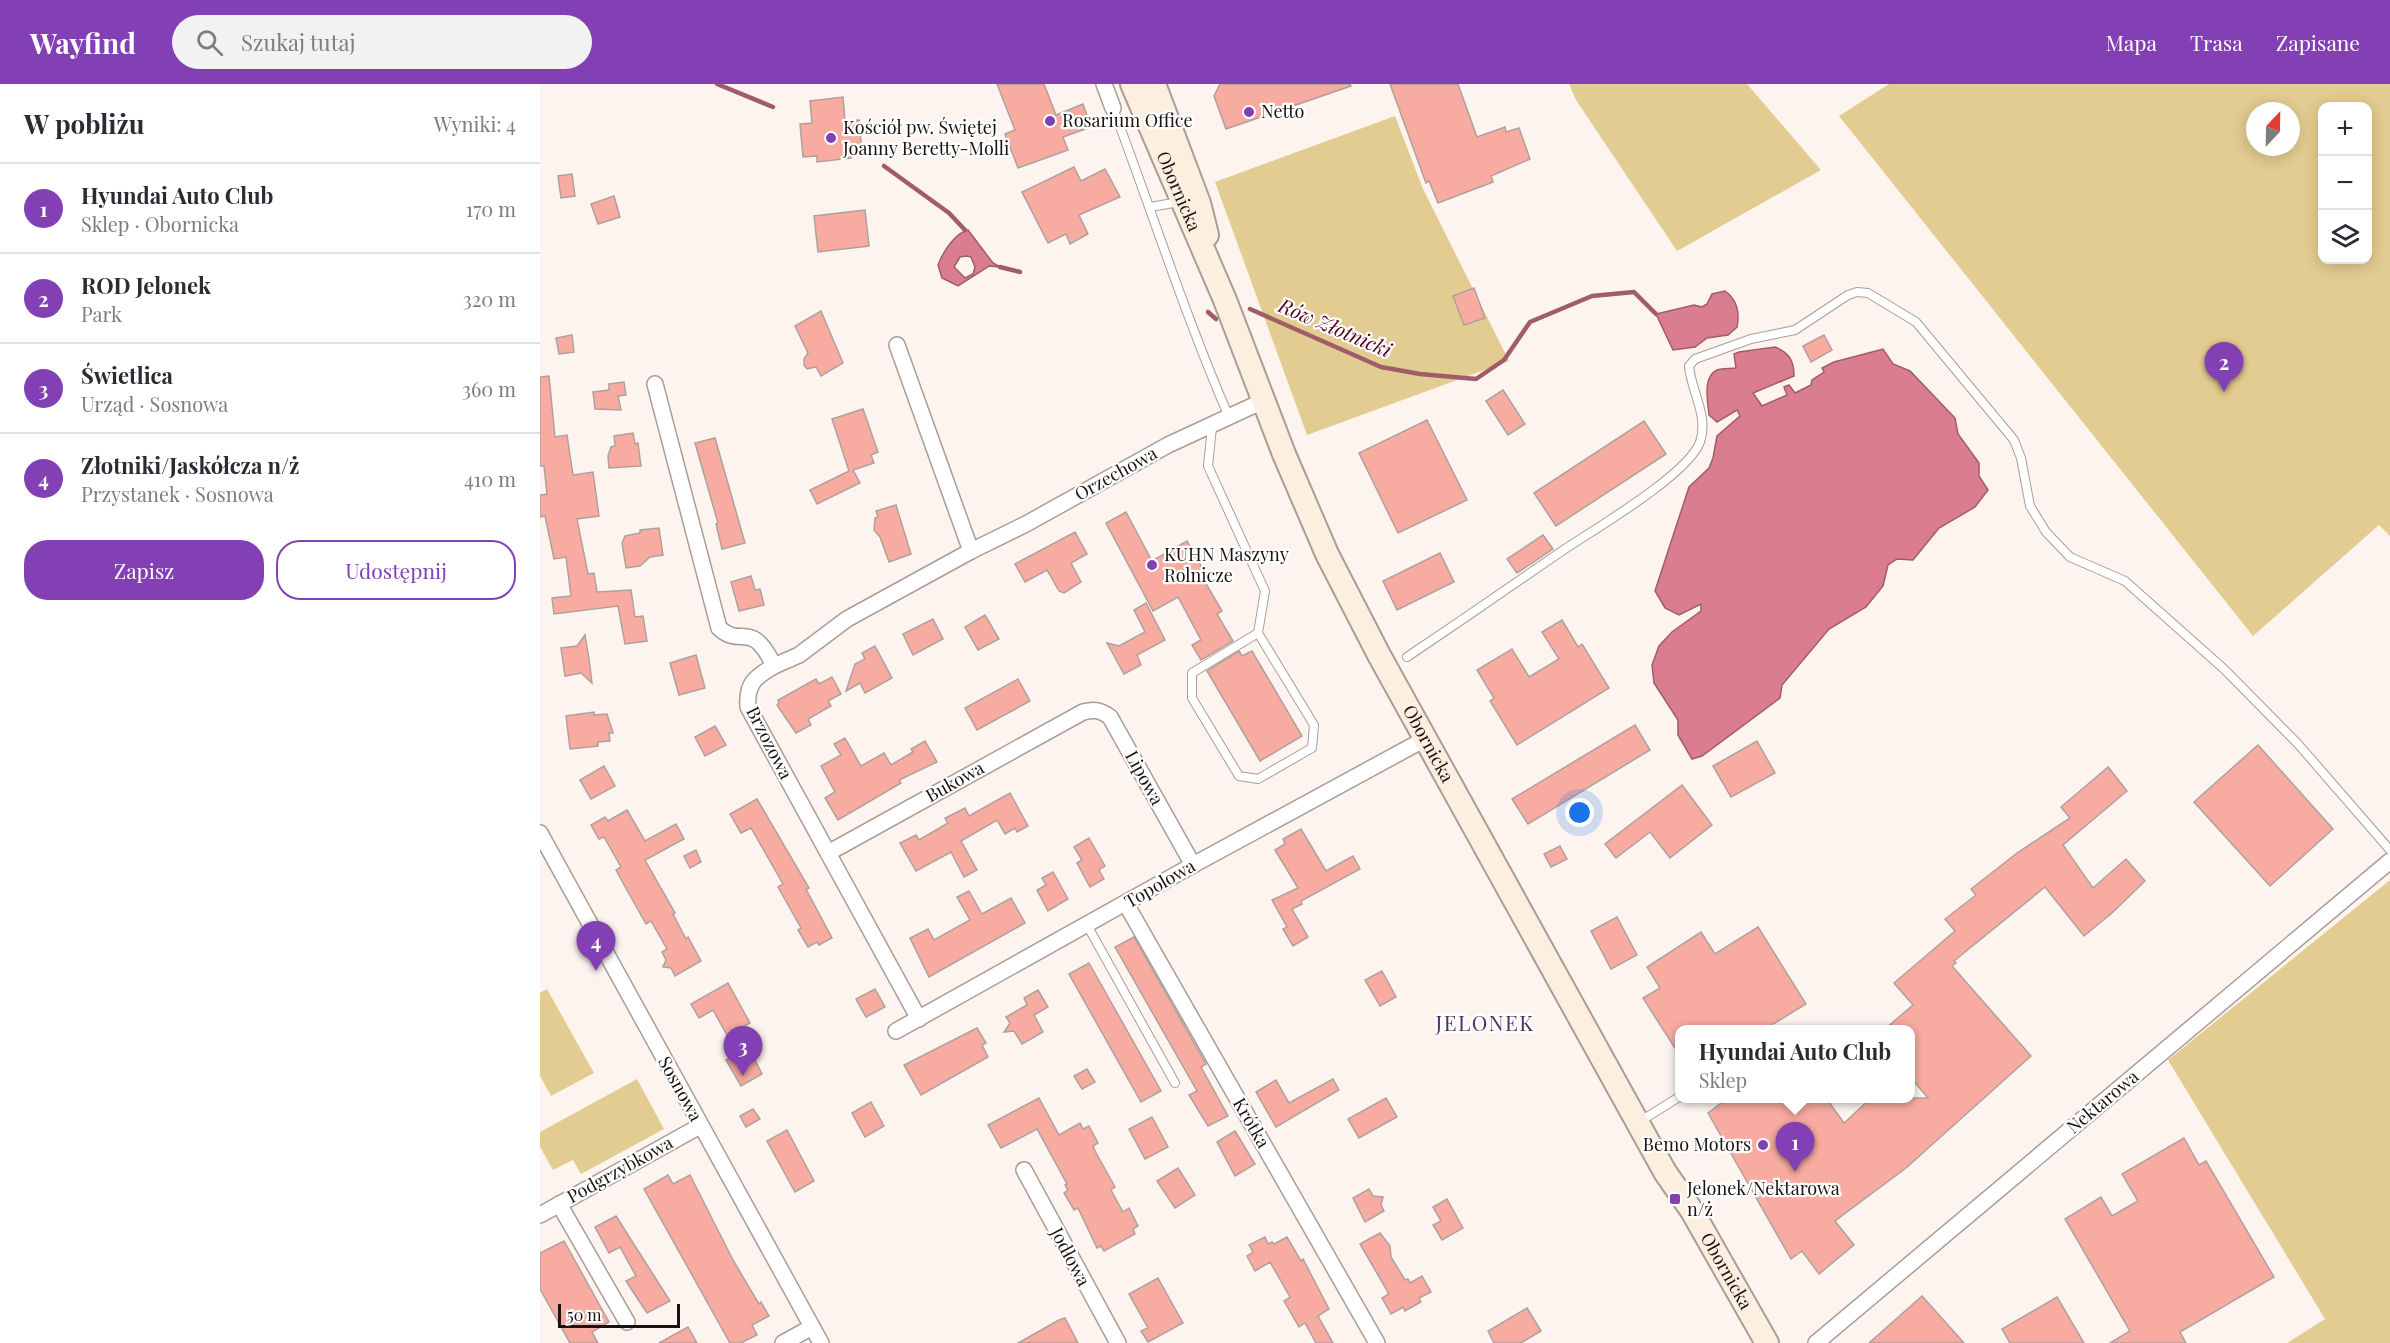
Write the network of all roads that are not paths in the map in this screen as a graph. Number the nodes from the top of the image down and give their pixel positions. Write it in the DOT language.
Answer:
graph roads {
  1 [pos="1104,84"];
  2 [pos="1132,84"];
  3 [pos="1154,84"];
  4 [pos="1113,108"];
  5 [pos="1180,202"];
  6 [pos="1150,207"];
  7 [pos="1224,300"];
  8 [pos="897,345"];
  9 [pos="655,384"];
  10 [pos="1263,401"];
  11 [pos="1229,419"];
  12 [pos="1212,427"];
  13 [pos="971,550"];
  14 [pos="1258,633"];
  15 [pos="1407,657"];
  16 [pos="774,666"];
  17 [pos="1083,712"];
  18 [pos="1425,739"];
  19 [pos="540,833"];
  20 [pos="2390,850"];
  21 [pos="828,853"];
  22 [pos="2390,861"];
  23 [pos="1193,865"];
  24 [pos="1126,904"];
  25 [pos="1087,926"];
  26 [pos="919,1018"];
  27 [pos="896,1031"];
  28 [pos="1175,1083"];
  29 [pos="1675,1099"];
  30 [pos="1638,1122"];
  31 [pos="700,1126"];
  32 [pos="1024,1170"];
  33 [pos="1665,1172"];
  34 [pos="559,1204"];
  35 [pos="540,1215"];
  36 [pos="627,1322"];
  37 [pos="812,1327"];
  38 [pos="783,1343"];
  39 [pos="821,1343"];
  40 [pos="1118,1343"];
  41 [pos="1377,1343"];
  42 [pos="1750,1343"];
  43 [pos="1767,1343"];
  44 [pos="1816,1343"];
  1 -- 4 [label="street"];
  2 -- 5 [label="main road, Obornicka"];
  3 -- 7 [label="main road, Obornicka"];
  4 -- 6 [label="lane"];
  5 -- 6 [label="lane"];
  5 -- 7 [label="main road, Obornicka"];
  6 -- 11 [label="lane"];
  7 -- 10 [label="main road, Obornicka"];
  8 -- 13 [label="street"];
  9 -- 16 [label="street"];
  10 -- 11 [label="street, Orzechowa"];
  10 -- 18 [label="main road, Obornicka"];
  11 -- 12 [label="street, Orzechowa"];
  12 -- 13 [label="street, Orzechowa"];
  12 -- 14 [label="lane"];
  13 -- 16 [label="street, Orzechowa"];
  14 -- 14 [label="lane"];
  15 -- 20 [label="lane"];
  16 -- 21 [label="street, Brzozowa"];
  17 -- 21 [label="street, Bukowa"];
  17 -- 23 [label="street, Lipowa"];
  18 -- 23 [label="street, Topolowa"];
  18 -- 30 [label="main road, Obornicka"];
  19 -- 31 [label="street, Sosnowa"];
  21 -- 26 [label="street, Brzozowa"];
  22 -- 44 [label="street, Nektarowa"];
  23 -- 24 [label="street, Topolowa"];
  24 -- 25 [label="street, Topolowa"];
  24 -- 41 [label="street, Krótka"];
  25 -- 26 [label="street, Topolowa"];
  25 -- 28 [label="lane"];
  26 -- 27 [label="street, Topolowa"];
  29 -- 30 [label="lane"];
  30 -- 33 [label="main road, Obornicka"];
  31 -- 34 [label="street, Podgrzybkowa"];
  31 -- 37 [label="street, Sosnowa"];
  32 -- 40 [label="street, Jodłowa"];
  33 -- 42 [label="main road, Obornicka"];
  33 -- 43 [label="main road, Obornicka"];
  34 -- 35 [label="street, Podgrzybkowa"];
  34 -- 36 [label="street"];
  37 -- 38 [label="street"];
  37 -- 39 [label="street, Sosnowa"];
}
